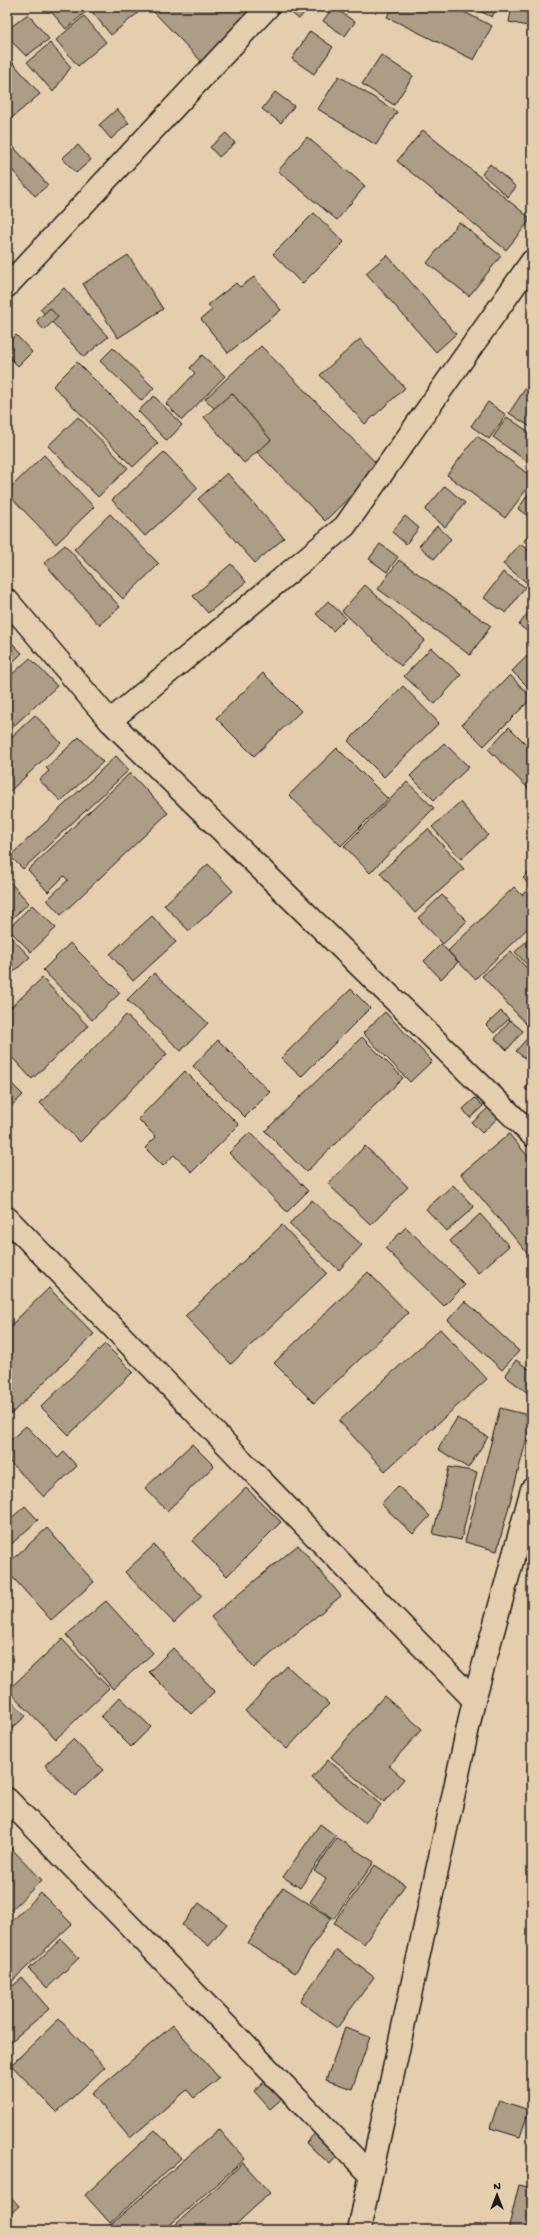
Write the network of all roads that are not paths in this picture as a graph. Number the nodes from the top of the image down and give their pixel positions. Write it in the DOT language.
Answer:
graph roads {
  1 [pos="268,7"];
  2 [pos="532,261"];
  3 [pos="7,286"];
  4 [pos="7,600"];
  5 [pos="110,721"];
  6 [pos="532,1135"];
  7 [pos="7,1218"];
  8 [pos="532,1489"];
  9 [pos="474,1700"];
  10 [pos="7,1799"];
  11 [pos="370,2174"];
  12 [pos="360,2230"];
  1 -- 3 [label="street"];
  2 -- 5 [label="street"];
  4 -- 5 [label="street"];
  5 -- 6 [label="street"];
  7 -- 9 [label="street"];
  8 -- 9 [label="street"];
  9 -- 11 [label="street"];
  10 -- 11 [label="street"];
  11 -- 12 [label="street"];
}
